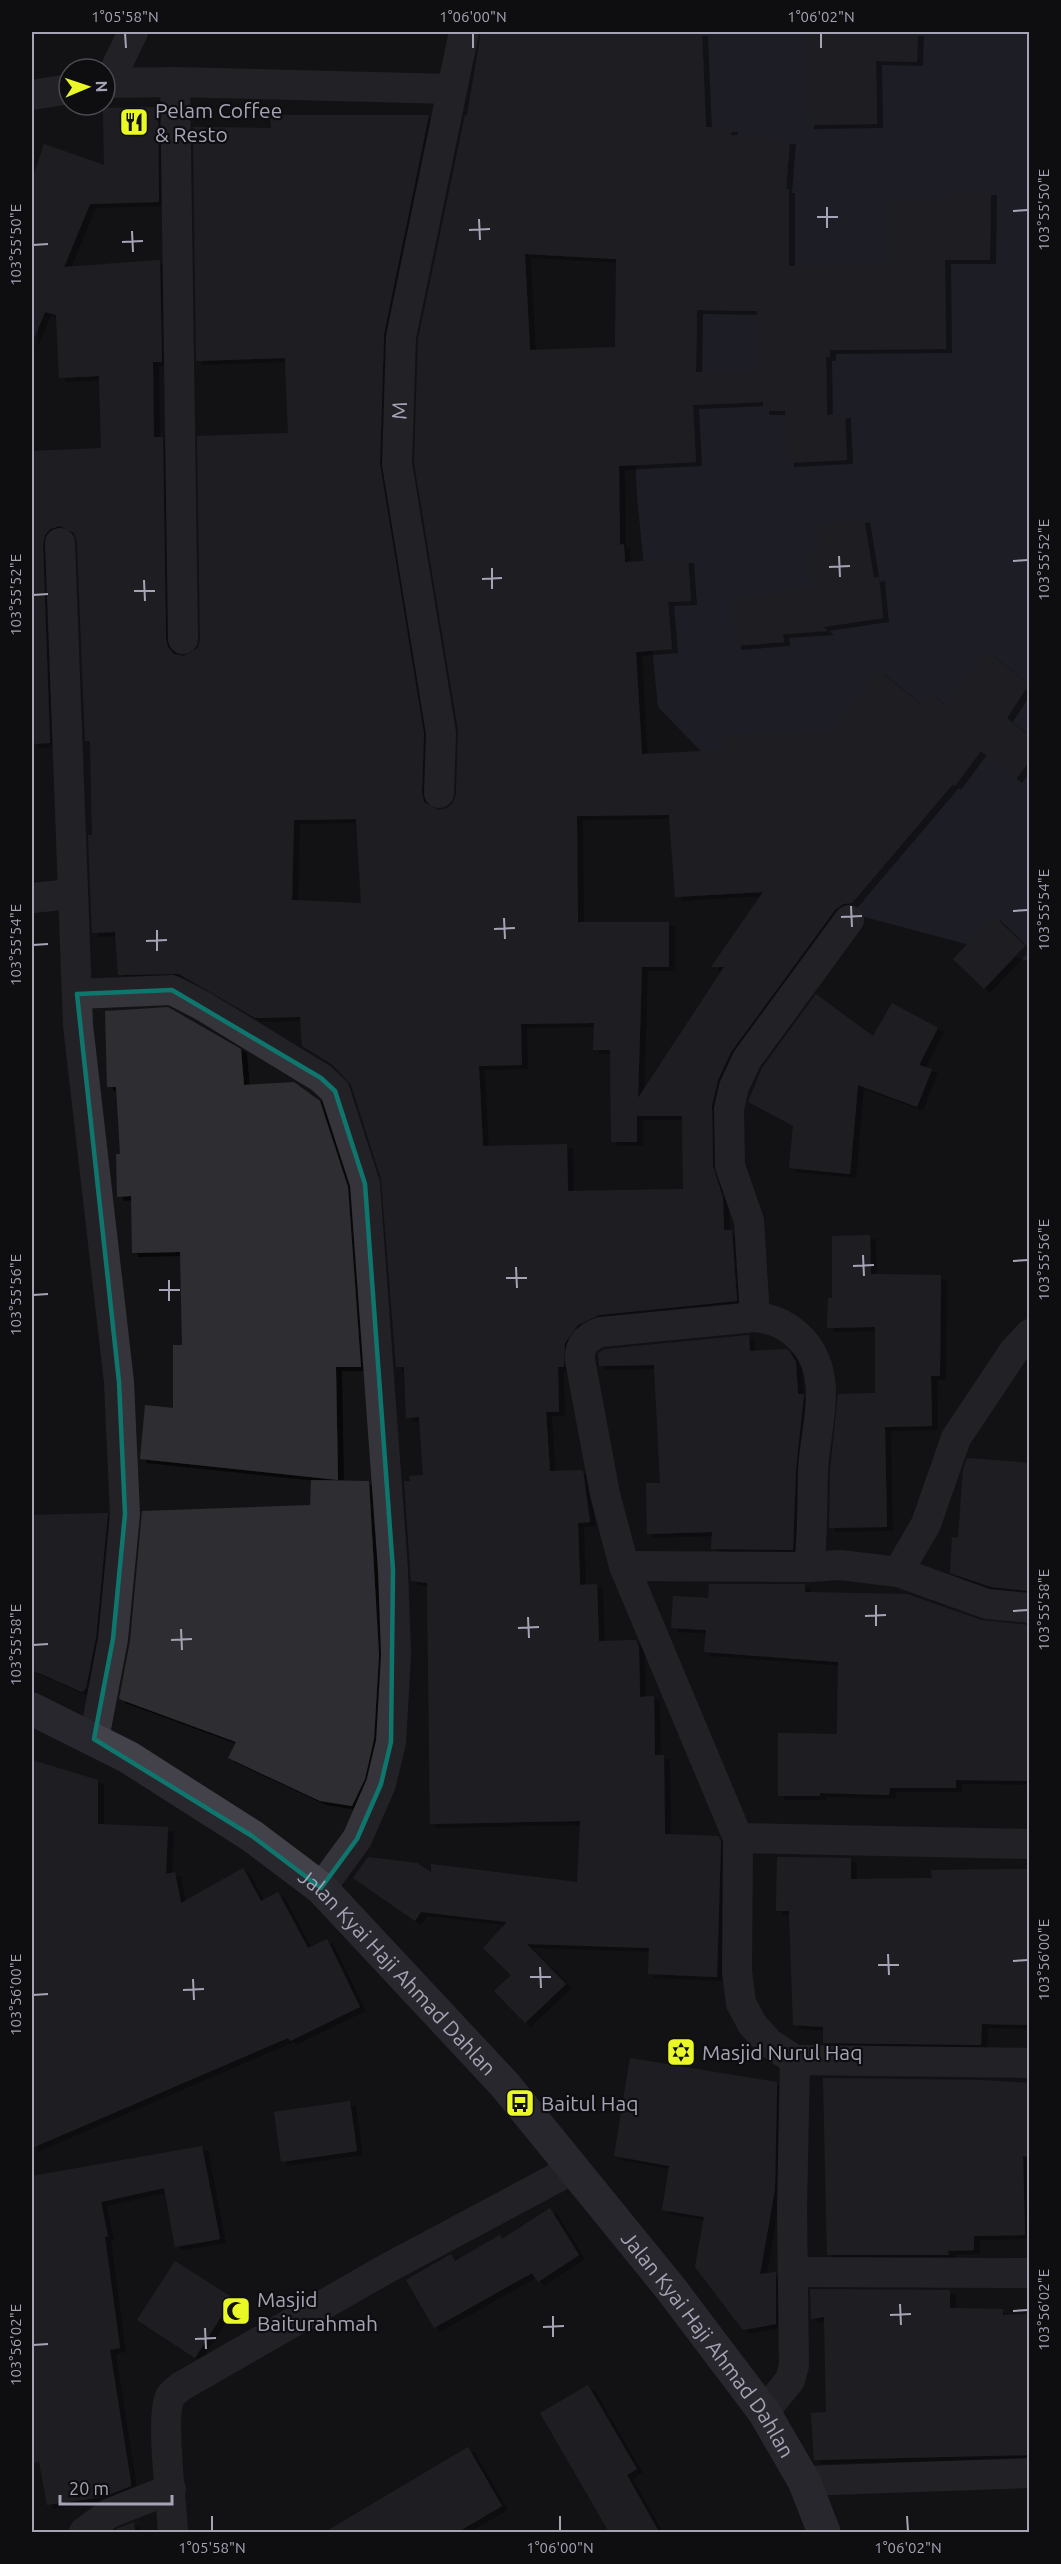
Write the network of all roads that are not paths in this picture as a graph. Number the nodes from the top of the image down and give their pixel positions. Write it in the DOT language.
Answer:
graph roads {
  1 [pos="133,32"];
  2 [pos="464,32"];
  3 [pos="117,63"];
  4 [pos="175,82"];
  5 [pos="117,83"];
  6 [pos="452,89"];
  7 [pos="57,91"];
  8 [pos="32,95"];
  9 [pos="60,543"];
  10 [pos="183,639"];
  11 [pos="439,794"];
  12 [pos="73,894"];
  13 [pos="32,898"];
  14 [pos="849,920"];
  15 [pos="76,994"];
  16 [pos="755,1317"];
  17 [pos="1029,1334"];
  18 [pos="624,1566"];
  19 [pos="809,1568"];
  20 [pos="898,1572"];
  21 [pos="1029,1608"];
  22 [pos="32,1709"];
  23 [pos="94,1738"];
  24 [pos="738,1838"];
  25 [pos="1029,1844"];
  26 [pos="321,1888"];
  27 [pos="795,2060"];
  28 [pos="1029,2063"];
  29 [pos="573,2169"];
  30 [pos="794,2272"];
  31 [pos="1029,2273"];
  32 [pos="764,2412"];
  33 [pos="1029,2473"];
  34 [pos="804,2481"];
  35 [pos="171,2489"];
  36 [pos="84,2532"];
  37 [pos="173,2532"];
  38 [pos="824,2532"];
  1 -- 3 [label="street"];
  2 -- 6 [label="street, M"];
  4 -- 5 [label="street"];
  4 -- 6 [label="street"];
  4 -- 10 [label="street"];
  6 -- 11 [label="street, M"];
  7 -- 8 [label="street"];
  9 -- 12 [label="street"];
  12 -- 13 [label="street"];
  12 -- 15 [label="street"];
  14 -- 16 [label="street"];
  15 -- 23 [label="street"];
  15 -- 26 [label="street"];
  16 -- 18 [label="street"];
  16 -- 19 [label="street"];
  17 -- 20 [label="street"];
  18 -- 19 [label="street"];
  18 -- 24 [label="street"];
  19 -- 20 [label="street"];
  20 -- 21 [label="street"];
  22 -- 23 [label="main road, Jalan Kyai Haji Ahmad Dahlan"];
  23 -- 26 [label="main road, Jalan Kyai Haji Ahmad Dahlan"];
  24 -- 25 [label="street"];
  24 -- 27 [label="street"];
  26 -- 29 [label="main road, Jalan Kyai Haji Ahmad Dahlan"];
  27 -- 28 [label="street"];
  27 -- 30 [label="street"];
  29 -- 32 [label="main road, Jalan Kyai Haji Ahmad Dahlan"];
  29 -- 35 [label="street"];
  30 -- 31 [label="street"];
  30 -- 32 [label="street"];
  32 -- 34 [label="main road, Jalan Kyai Haji Ahmad Dahlan"];
  33 -- 34 [label="street"];
  34 -- 38 [label="main road, Jalan Kyai Haji Ahmad Dahlan"];
  35 -- 36 [label="street"];
  35 -- 37 [label="street"];
}
